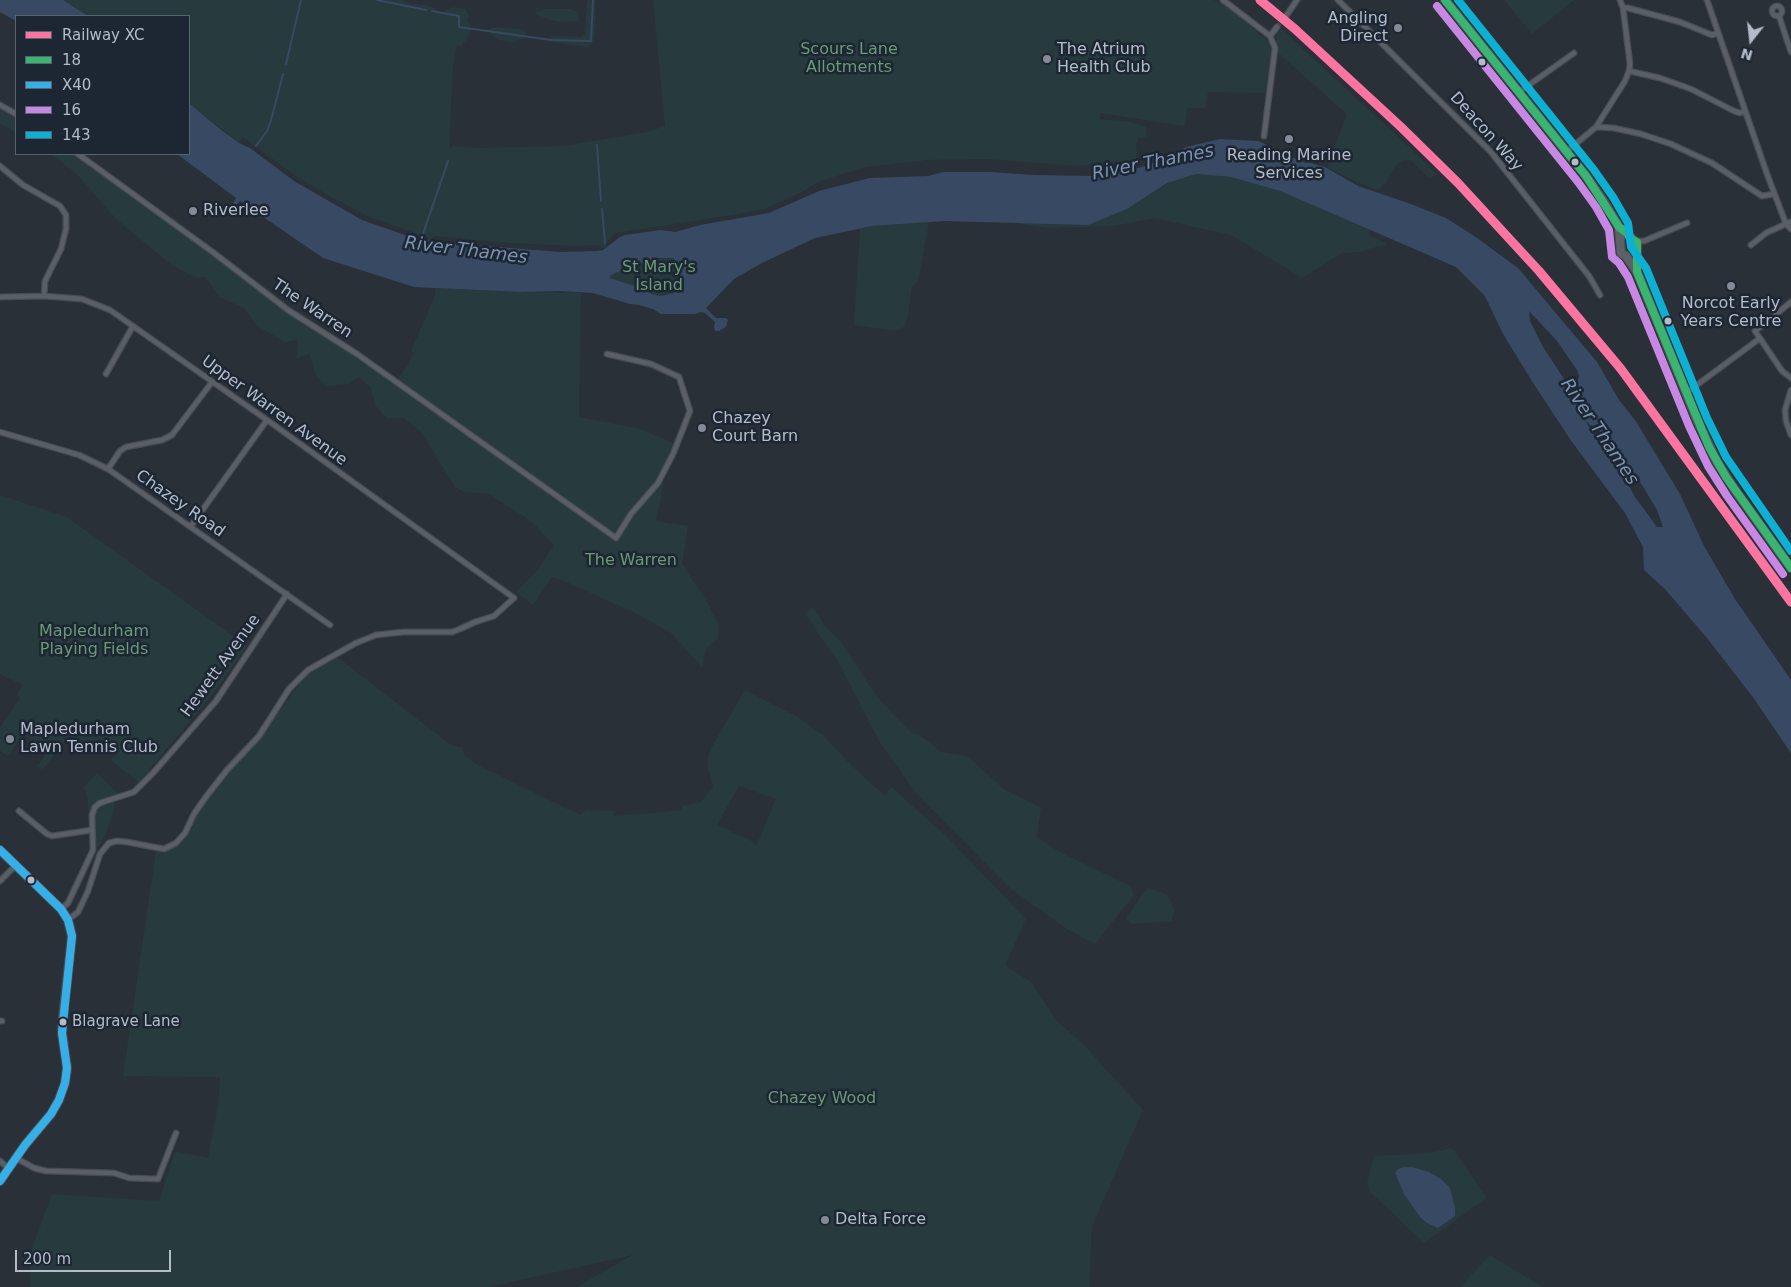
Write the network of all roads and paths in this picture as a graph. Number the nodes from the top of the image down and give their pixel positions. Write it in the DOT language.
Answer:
graph roads {
  1 [pos="1223,0"];
  2 [pos="1297,0"];
  3 [pos="1338,0"];
  4 [pos="1445,0"];
  5 [pos="1620,0"];
  6 [pos="1707,0"];
  7 [pos="1774,0"];
  8 [pos="1623,8"];
  9 [pos="1286,16"];
  10 [pos="1277,27"];
  11 [pos="1718,33"];
  12 [pos="1270,36"];
  13 [pos="1791,52"];
  14 [pos="1574,53"];
  15 [pos="1629,71"];
  16 [pos="1519,92"];
  17 [pos="0,105"];
  18 [pos="1745,111"];
  19 [pos="15,113"];
  20 [pos="1596,127"];
  21 [pos="1264,136"];
  22 [pos="1566,152"];
  23 [pos="79,155"];
  24 [pos="0,166"];
  25 [pos="1774,194"];
  26 [pos="1687,223"];
  27 [pos="1788,223"];
  28 [pos="1619,227"];
  29 [pos="1791,229"];
  30 [pos="1621,243"];
  31 [pos="1635,245"];
  32 [pos="1751,245"];
  33 [pos="1626,256"];
  34 [pos="1637,272"];
  35 [pos="1600,295"];
  36 [pos="44,296"];
  37 [pos="0,297"];
  38 [pos="1791,302"];
  39 [pos="133,326"];
  40 [pos="1759,338"];
  41 [pos="606,354"];
  42 [pos="106,374"];
  43 [pos="1791,378"];
  44 [pos="212,382"];
  45 [pos="1791,390"];
  46 [pos="1686,393"];
  47 [pos="267,420"];
  48 [pos="0,432"];
  49 [pos="1791,435"];
  50 [pos="108,469"];
  51 [pos="191,526"];
  52 [pos="1791,568"];
  53 [pos="287,594"];
  54 [pos="330,625"];
  55 [pos="19,811"];
  56 [pos="92,830"];
  57 [pos="0,850"];
  58 [pos="92,850"];
  59 [pos="100,854"];
  60 [pos="16,865"];
  61 [pos="0,881"];
  62 [pos="61,908"];
  63 [pos="68,920"];
  64 [pos="176,1133"];
  65 [pos="16,1158"];
  66 [pos="0,1162"];
  67 [pos="8,1168"];
  68 [pos="0,1181"];
  1 -- 12 [label="street"];
  2 -- 9 [label="street"];
  3 -- 35 [label="street, Deacon Way"];
  4 -- 16 [label="main road"];
  5 -- 8 [label="street"];
  6 -- 11 [label="street"];
  7 -- 13 [label="street"];
  8 -- 11 [label="street"];
  8 -- 15 [label="street"];
  10 -- 12 [label="street"];
  11 -- 18 [label="street"];
  12 -- 21 [label="street"];
  14 -- 16 [label="street"];
  15 -- 18 [label="street"];
  15 -- 20 [label="street"];
  16 -- 22 [label="main road"];
  17 -- 19 [label="street"];
  18 -- 25 [label="street"];
  20 -- 22 [label="street"];
  20 -- 25 [label="street"];
  22 -- 28 [label="main road"];
  23 -- 41 [label="street, The Warren"];
  24 -- 36 [label="street"];
  25 -- 27 [label="street"];
  26 -- 31 [label="street"];
  27 -- 29 [label="street"];
  27 -- 32 [label="street"];
  28 -- 30 [label="main road"];
  28 -- 31 [label="main road"];
  30 -- 31 [label="main road"];
  30 -- 33 [label="main road"];
  31 -- 33 [label="main road"];
  31 -- 34 [label="main road"];
  33 -- 34 [label="main road"];
  34 -- 46 [label="main road"];
  36 -- 37 [label="street, Upper Warren Avenue"];
  36 -- 39 [label="street, Upper Warren Avenue"];
  38 -- 40 [label="street"];
  39 -- 42 [label="street"];
  39 -- 44 [label="street, Upper Warren Avenue"];
  40 -- 43 [label="street"];
  40 -- 46 [label="street"];
  44 -- 47 [label="street, Upper Warren Avenue"];
  44 -- 50 [label="street"];
  45 -- 49 [label="street"];
  46 -- 52 [label="main road"];
  47 -- 51 [label="street"];
  47 -- 59 [label="street, Upper Warren Avenue"];
  48 -- 50 [label="street, Chazey Road"];
  50 -- 51 [label="street, Chazey Road"];
  51 -- 53 [label="street, Chazey Road"];
  53 -- 54 [label="street, Chazey Road"];
  53 -- 56 [label="street, Hewett Avenue"];
  55 -- 56 [label="street"];
  56 -- 58 [label="street, Hewett Avenue"];
  57 -- 60 [label="main road"];
  58 -- 59 [label="street"];
  58 -- 62 [label="street, Hewett Avenue"];
  59 -- 63 [label="street"];
  60 -- 61 [label="street"];
  60 -- 62 [label="main road"];
  62 -- 63 [label="main road"];
  63 -- 65 [label="main road"];
  64 -- 65 [label="street"];
  65 -- 67 [label="main road"];
  66 -- 67 [label="street"];
  67 -- 68 [label="main road"];
}
